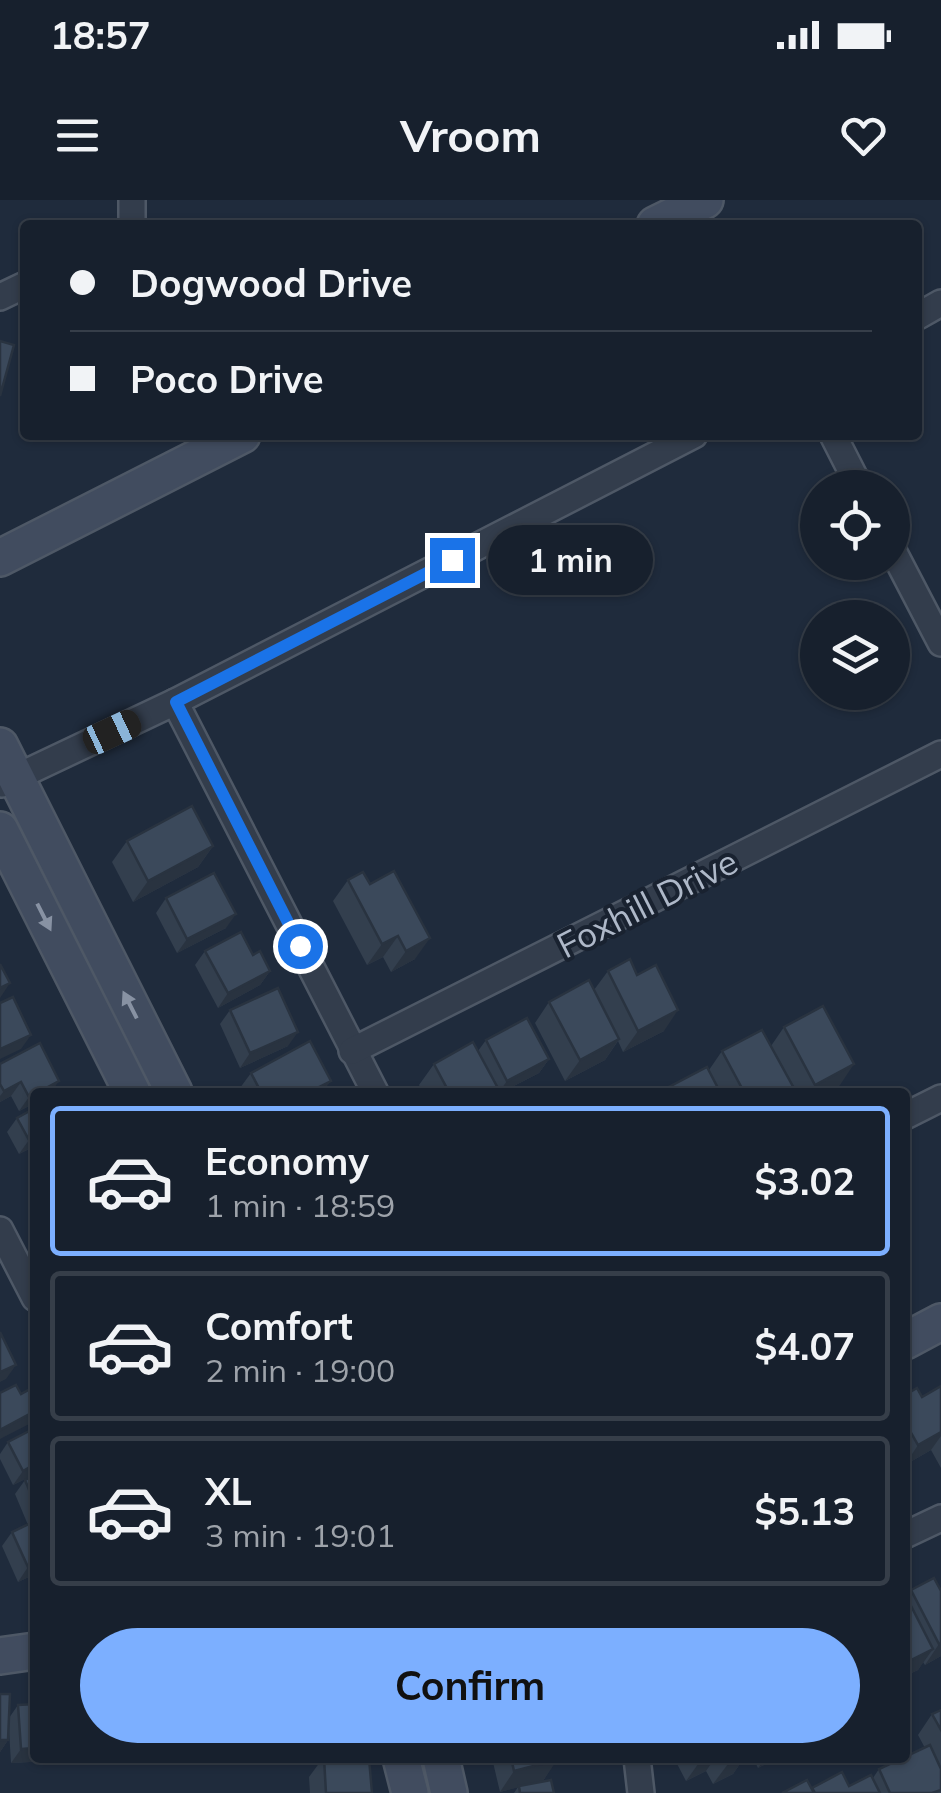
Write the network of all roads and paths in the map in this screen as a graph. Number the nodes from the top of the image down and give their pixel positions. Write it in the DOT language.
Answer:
graph roads {
  1 [pos="705,200"];
  2 [pos="665,220"];
  3 [pos="232,440"];
  4 [pos="684,440"];
  5 [pos="836,440"];
  6 [pos="851,470"];
  7 [pos="0,558"];
  8 [pos="908,580"];
  9 [pos="941,643"];
  10 [pos="176,702"];
  11 [pos="941,754"];
  12 [pos="5,770"];
  13 [pos="0,830"];
  14 [pos="352,1051"];
  15 [pos="130,1088"];
  16 [pos="172,1088"];
  17 [pos="373,1088"];
  18 [pos="941,1098"];
  19 [pos="910,1114"];
  20 [pos="0,1230"];
  21 [pos="30,1288"];
  22 [pos="941,1322"];
  23 [pos="910,1338"];
  24 [pos="941,1518"];
  25 [pos="910,1533"];
  26 [pos="30,1652"];
  27 [pos="0,1656"];
  28 [pos="402,1763"];
  29 [pos="442,1763"];
  30 [pos="638,1763"];
  31 [pos="410,1793"];
  32 [pos="448,1793"];
  33 [pos="641,1793"];
  1 -- 2 [label="main road"];
  3 -- 7 [label="main road"];
  4 -- 10 [label="street"];
  5 -- 6 [label="street"];
  8 -- 9 [label="street"];
  10 -- 12 [label="street"];
  10 -- 14 [label="street"];
  11 -- 14 [label="street, Foxhill Drive"];
  16 -- 12 [label="main road, one-way"];
  13 -- 15 [label="main road, one-way"];
  14 -- 17 [label="street"];
  18 -- 19 [label="street"];
  20 -- 21 [label="street"];
  22 -- 23 [label="main road"];
  24 -- 25 [label="street"];
  26 -- 27 [label="main road"];
  28 -- 31 [label="main road"];
  29 -- 32 [label="main road"];
  30 -- 33 [label="street"];
}
